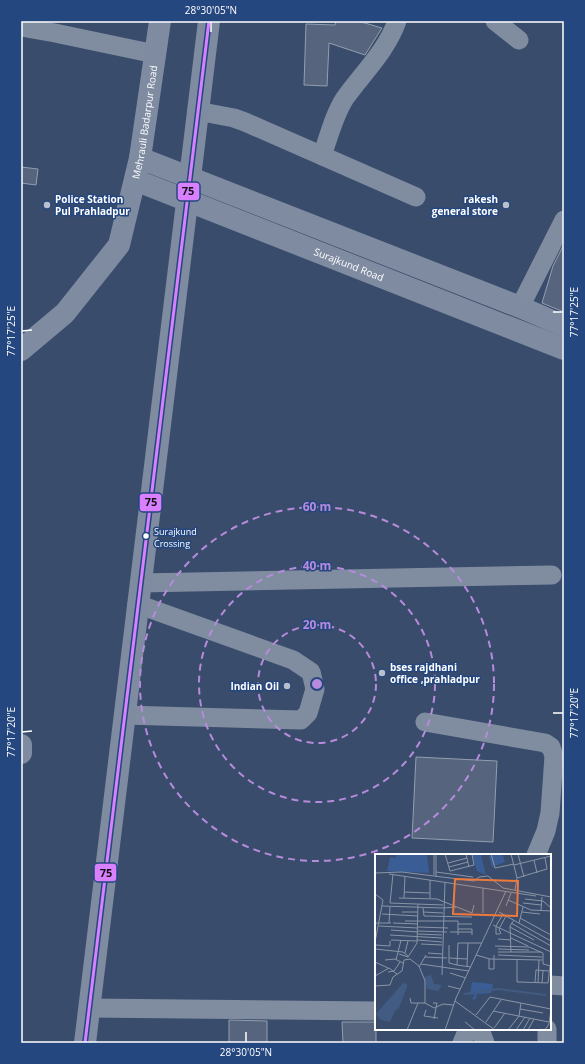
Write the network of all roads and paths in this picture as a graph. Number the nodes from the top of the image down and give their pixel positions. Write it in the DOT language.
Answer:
graph roads {
  1 [pos="160,21"];
  2 [pos="209,21"];
  3 [pos="398,21"];
  4 [pos="495,21"];
  5 [pos="21,27"];
  6 [pos="519,40"];
  7 [pos="155,54"];
  8 [pos="197,111"];
  9 [pos="322,156"];
  10 [pos="140,158"];
  11 [pos="189,177"];
  12 [pos="135,180"];
  13 [pos="416,197"];
  14 [pos="186,200"];
  15 [pos="564,220"];
  16 [pos="560,240"];
  17 [pos="520,307"];
  18 [pos="564,326"];
  19 [pos="564,349"];
  20 [pos="21,350"];
  21 [pos="552,575"];
  22 [pos="139,594"];
  23 [pos="124,715"];
  24 [pos="426,722"];
  25 [pos="21,745"];
  26 [pos="21,753"];
  27 [pos="536,854"];
  28 [pos="551,985"];
  29 [pos="564,986"];
  30 [pos="89,1008"];
  31 [pos="375,1011"];
  32 [pos="468,1030"];
  33 [pos="480,1030"];
  34 [pos="547,1030"];
  35 [pos="84,1043"];
  36 [pos="462,1043"];
  37 [pos="486,1043"];
  38 [pos="547,1043"];
  1 -- 7 [label="main road, Mehrauli Badarpur Road"];
  2 -- 8 [label="main road"];
  3 -- 9 [label="street"];
  4 -- 6 [label="street"];
  5 -- 7 [label="street"];
  7 -- 10 [label="main road, Mehrauli Badarpur Road"];
  8 -- 9 [label="street"];
  8 -- 11 [label="main road"];
  9 -- 13 [label="street"];
  10 -- 11 [label="main road"];
  10 -- 12 [label="main road, Mehrauli Badarpur Road"];
  11 -- 14 [label="main road"];
  11 -- 17 [label="main road"];
  12 -- 14 [label="main road, Surajkund Road"];
  12 -- 20 [label="main road, Mehrauli Badarpur Road"];
  14 -- 19 [label="main road, Surajkund Road"];
  14 -- 22 [label="main road"];
  15 -- 16 [label="street"];
  16 -- 17 [label="street"];
  17 -- 18 [label="main road"];
  21 -- 22 [label="street"];
  22 -- 23 [label="main road"];
  22 -- 23 [label="street"];
  23 -- 30 [label="main road"];
  24 -- 27 [label="street"];
  25 -- 26 [label="main road"];
  28 -- 29 [label="street"];
  30 -- 31 [label="street"];
  30 -- 35 [label="main road"];
  32 -- 36 [label="street"];
  33 -- 37 [label="street"];
  34 -- 38 [label="street"];
}
